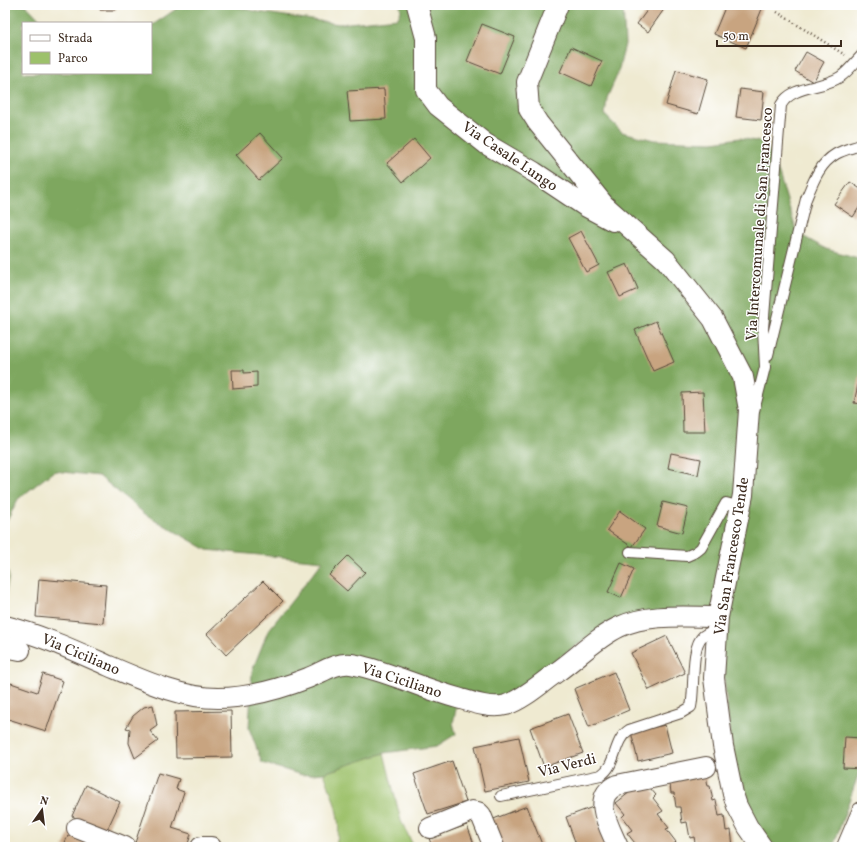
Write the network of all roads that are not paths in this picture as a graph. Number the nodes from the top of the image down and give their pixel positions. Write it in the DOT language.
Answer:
graph roads {
  1 [pos="417,5"];
  2 [pos="558,5"];
  3 [pos="858,59"];
  4 [pos="860,145"];
  5 [pos="636,232"];
  6 [pos="765,367"];
  7 [pos="747,440"];
  8 [pos="741,507"];
  9 [pos="630,552"];
  10 [pos="718,623"];
  11 [pos="5,626"];
  12 [pos="706,767"];
  13 [pos="501,796"];
  14 [pos="862,812"];
  15 [pos="77,828"];
  16 [pos="430,828"];
  17 [pos="125,847"];
  18 [pos="201,847"];
  19 [pos="210,847"];
  20 [pos="494,847"];
  21 [pos="618,847"];
  22 [pos="762,847"];
  23 [pos="846,847"];
  1 -- 5 [label="street, Via Casale Lungo"];
  2 -- 5 [label="street, Via San Francesco Tende"];
  3 -- 6 [label="lane, Via Intercomunale di San Francesco"];
  4 -- 6 [label="lane"];
  5 -- 7 [label="street, Via San Francesco Tende"];
  6 -- 7 [label="lane, Via Intercomunale di San Francesco"];
  7 -- 8 [label="street, Via San Francesco Tende"];
  8 -- 9 [label="lane"];
  8 -- 10 [label="street, Via San Francesco Tende"];
  10 -- 11 [label="street, Via Ciciliano"];
  10 -- 13 [label="lane, Via Verdi"];
  10 -- 22 [label="street, Via San Francesco Tende"];
  12 -- 21 [label="street"];
  14 -- 23 [label="street"];
  15 -- 17 [label="street"];
  16 -- 20 [label="street"];
  18 -- 19 [label="street"];
}
